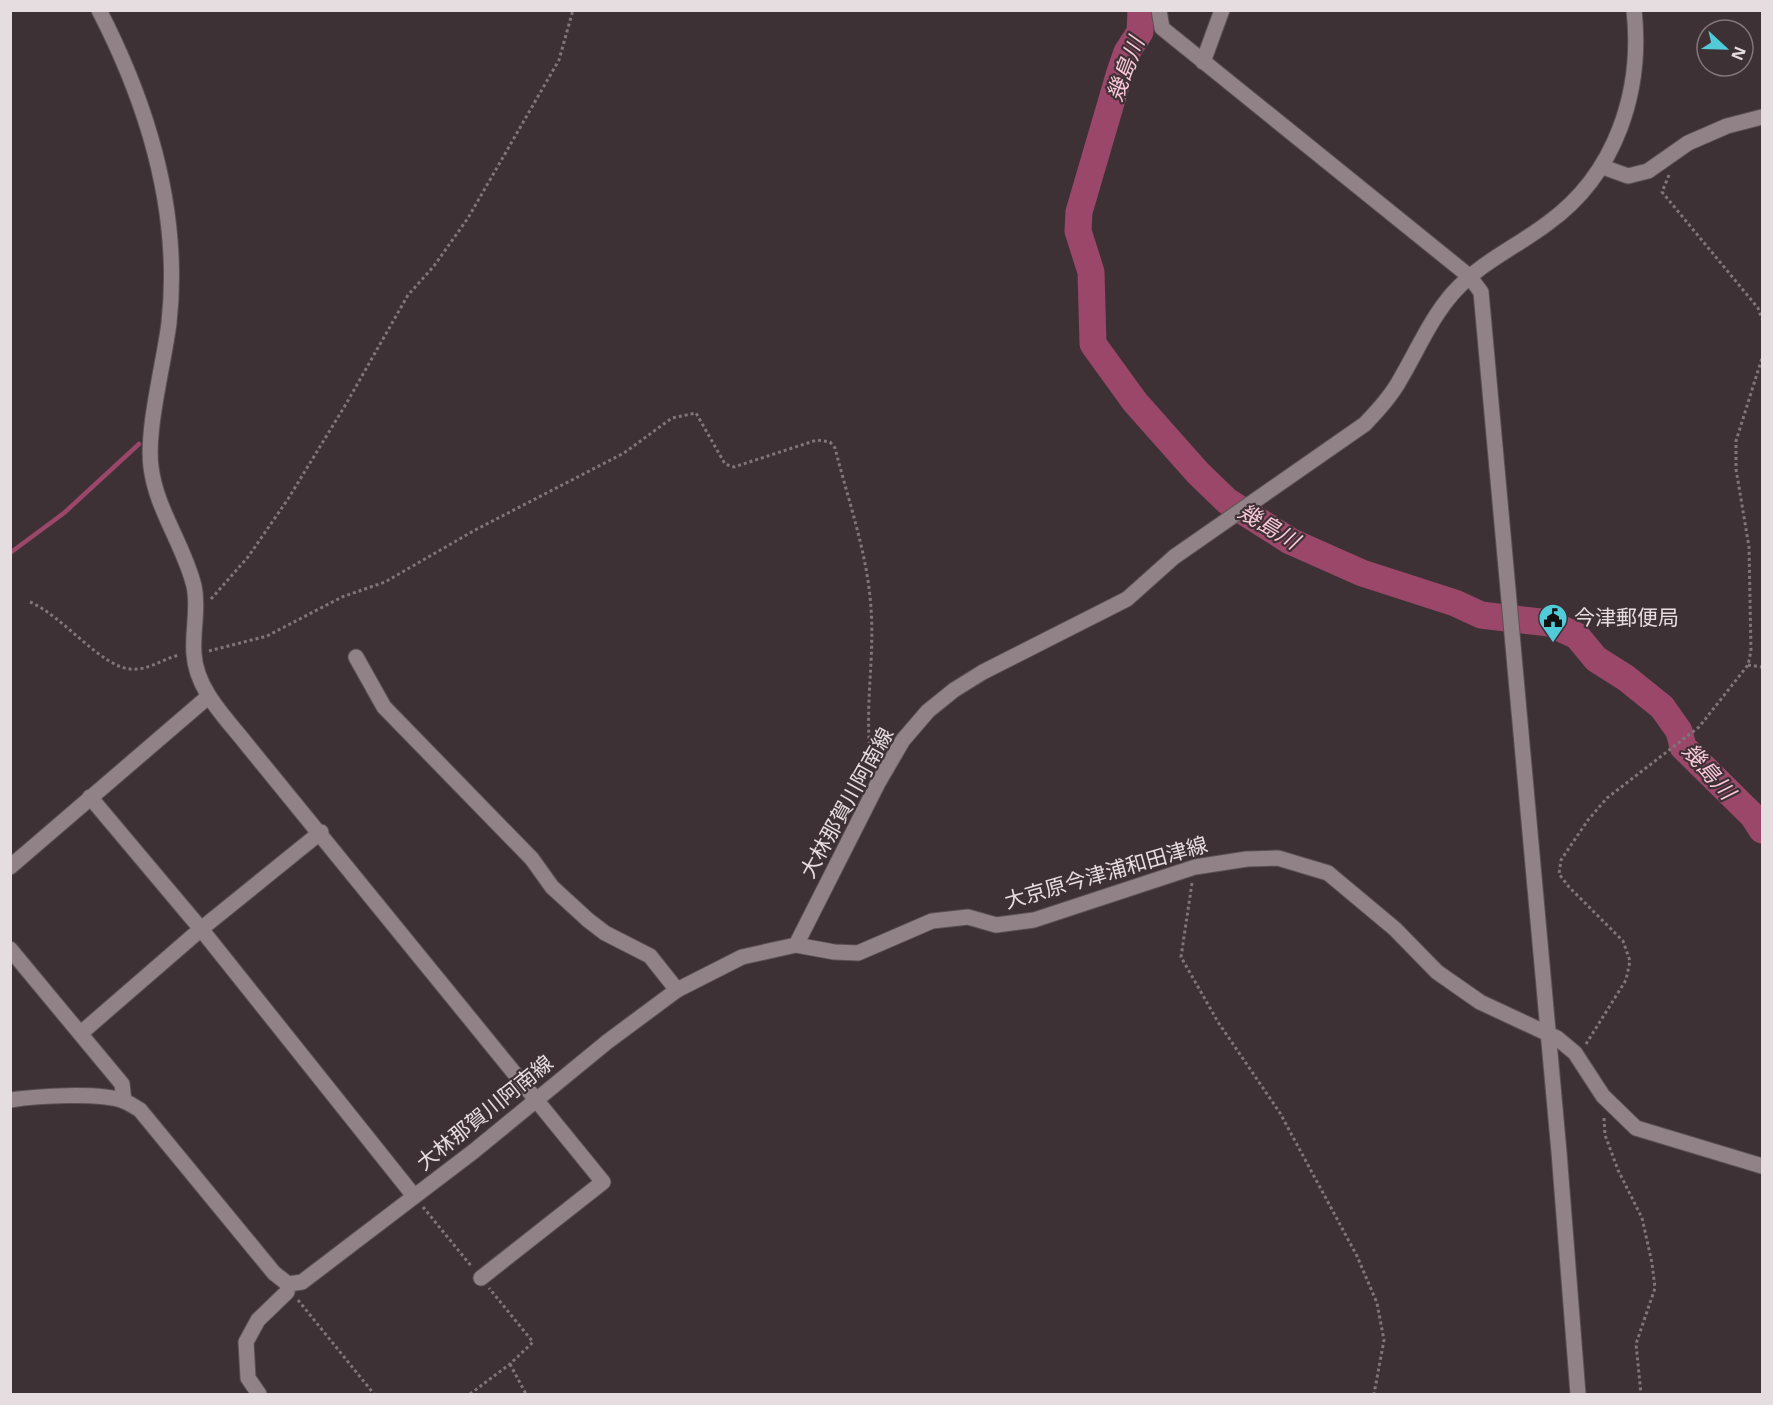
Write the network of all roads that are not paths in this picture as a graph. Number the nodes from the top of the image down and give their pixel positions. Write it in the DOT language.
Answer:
graph roads {
  1 [pos="99,10"];
  2 [pos="1159,10"];
  3 [pos="1222,10"];
  4 [pos="1634,10"];
  5 [pos="1203,62"];
  6 [pos="1762,117"];
  7 [pos="1603,167"];
  8 [pos="1468,276"];
  9 [pos="356,657"];
  10 [pos="208,696"];
  11 [pos="90,797"];
  12 [pos="321,832"];
  13 [pos="10,867"];
  14 [pos="201,929"];
  15 [pos="796,945"];
  16 [pos="10,949"];
  17 [pos="677,990"];
  18 [pos="1547,1030"];
  19 [pos="81,1033"];
  20 [pos="10,1100"];
  21 [pos="535,1100"];
  22 [pos="124,1101"];
  23 [pos="1762,1166"];
  24 [pos="414,1196"];
  25 [pos="481,1278"];
  26 [pos="288,1288"];
  27 [pos="258,1395"];
  28 [pos="1578,1395"];
  1 -- 10 [label="street"];
  2 -- 5 [label="street"];
  3 -- 5 [label="street"];
  4 -- 7 [label="street, 大林那賀川阿南線"];
  5 -- 8 [label="street"];
  6 -- 7 [label="street"];
  7 -- 8 [label="street, 大林那賀川阿南線"];
  8 -- 15 [label="street, 大林那賀川阿南線"];
  8 -- 18 [label="street"];
  9 -- 17 [label="street"];
  10 -- 11 [label="street"];
  10 -- 12 [label="street"];
  11 -- 13 [label="street"];
  11 -- 14 [label="street"];
  12 -- 14 [label="street"];
  12 -- 21 [label="street"];
  14 -- 19 [label="street"];
  14 -- 24 [label="street"];
  15 -- 17 [label="street, 大林那賀川阿南線"];
  15 -- 18 [label="street, 大京原今津浦和田津線"];
  16 -- 19 [label="street"];
  17 -- 21 [label="street, 大林那賀川阿南線"];
  18 -- 23 [label="street, 大京原今津浦和田津線"];
  18 -- 28 [label="street"];
  19 -- 22 [label="street"];
  20 -- 22 [label="street"];
  21 -- 24 [label="street, 大林那賀川阿南線"];
  21 -- 25 [label="street"];
  22 -- 26 [label="street"];
  24 -- 26 [label="street, 大林那賀川阿南線"];
  26 -- 27 [label="street"];
}
